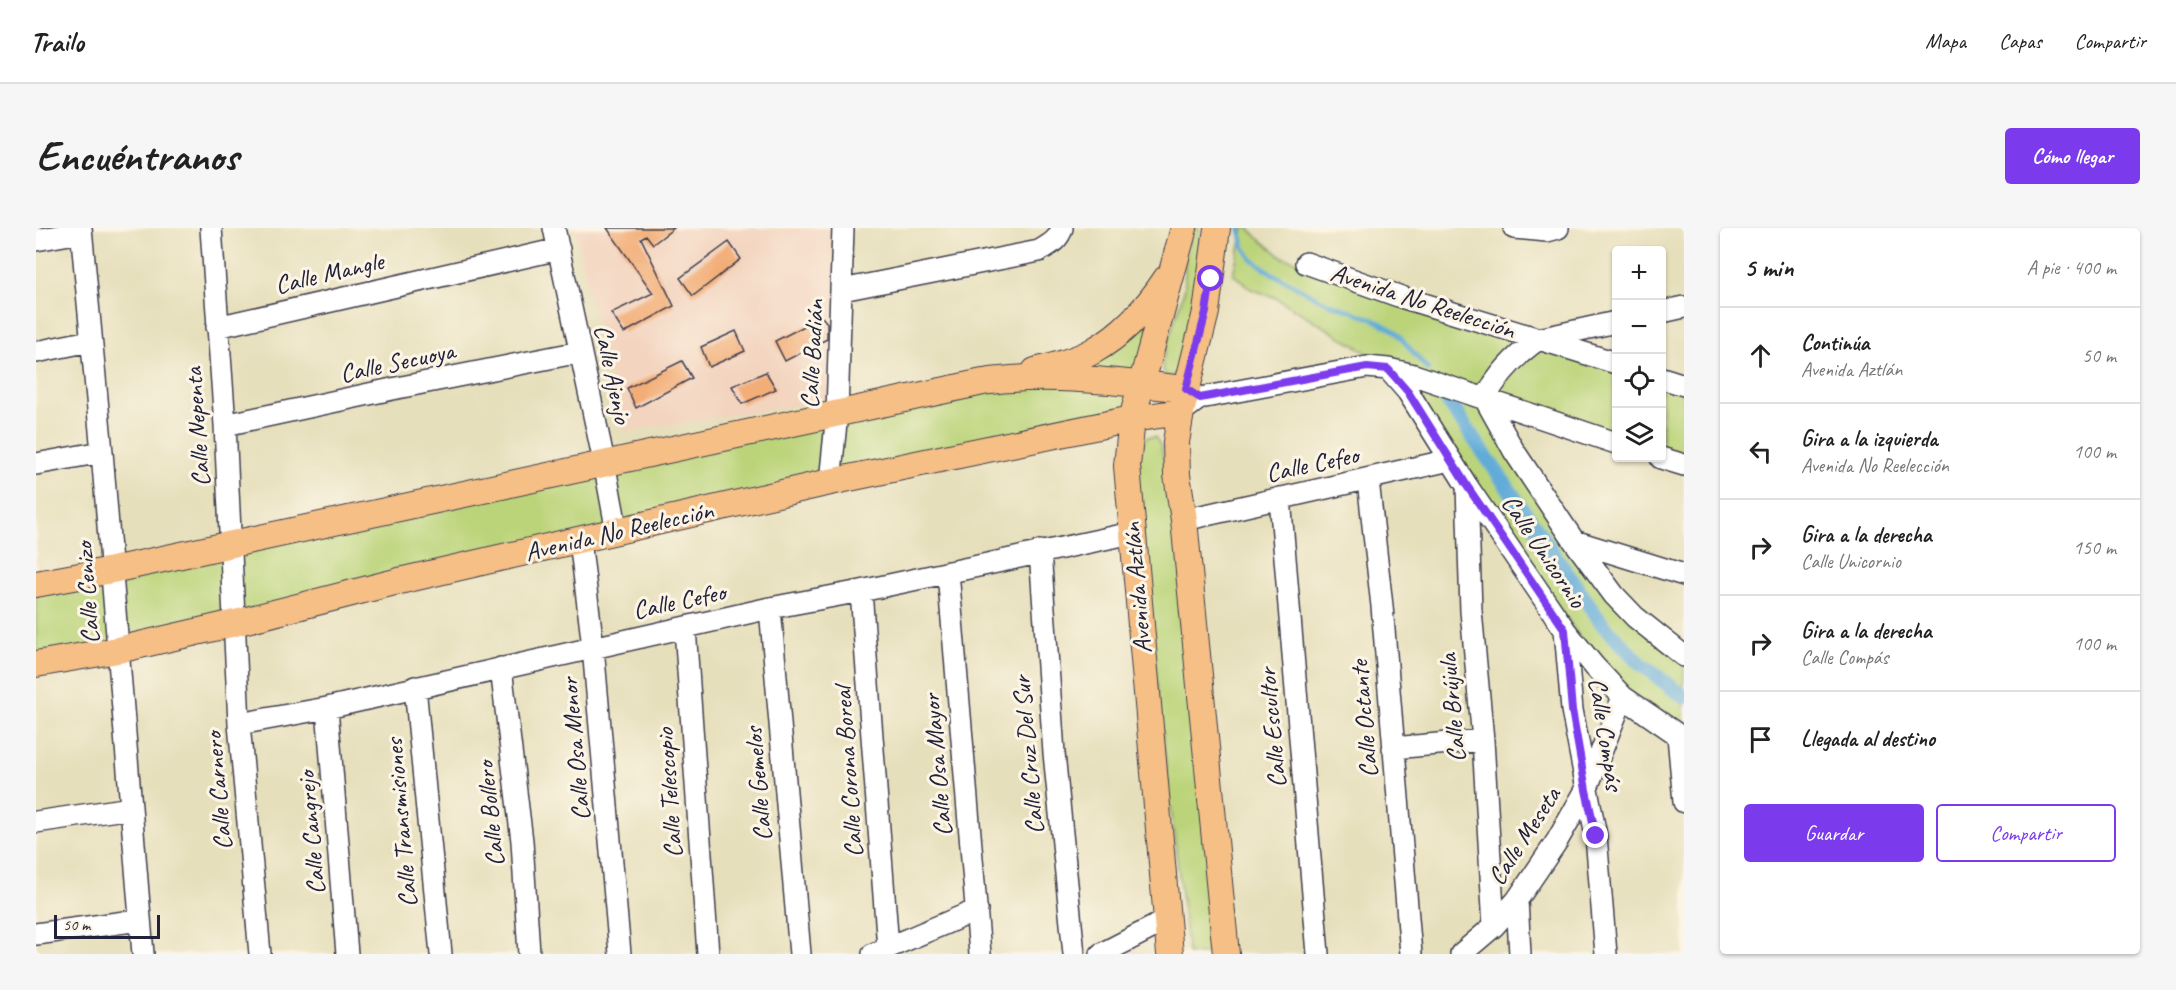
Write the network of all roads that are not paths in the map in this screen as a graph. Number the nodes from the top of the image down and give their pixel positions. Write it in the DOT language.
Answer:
graph roads {
  1 [pos="211,228"];
  2 [pos="554,228"];
  3 [pos="843,228"];
  4 [pos="1062,228"];
  5 [pos="1184,228"];
  6 [pos="1217,228"];
  7 [pos="1514,228"];
  8 [pos="1558,228"];
  9 [pos="81,230"];
  10 [pos="36,240"];
  11 [pos="559,249"];
  12 [pos="1306,263"];
  13 [pos="1176,264"];
  14 [pos="842,290"];
  15 [pos="1684,307"];
  16 [pos="1666,311"];
  17 [pos="1612,323"];
  18 [pos="217,327"];
  19 [pos="1539,339"];
  20 [pos="90,341"];
  21 [pos="36,352"];
  22 [pos="580,352"];
  23 [pos="1612,361"];
  24 [pos="1388,369"];
  25 [pos="1014,377"];
  26 [pos="1666,379"];
  27 [pos="1142,385"];
  28 [pos="1684,385"];
  29 [pos="1485,399"];
  30 [pos="1189,400"];
  31 [pos="837,412"];
  32 [pos="1132,419"];
  33 [pos="225,425"];
  34 [pos="1612,441"];
  35 [pos="102,452"];
  36 [pos="1450,460"];
  37 [pos="1666,460"];
  38 [pos="604,462"];
  39 [pos="36,464"];
  40 [pos="1684,465"];
  41 [pos="1368,480"];
  42 [pos="830,482"];
  43 [pos="1467,486"];
  44 [pos="1280,498"];
  45 [pos="1184,520"];
  46 [pos="617,532"];
  47 [pos="1132,533"];
  48 [pos="580,540"];
  49 [pos="1574,541"];
  50 [pos="231,544"];
  51 [pos="1040,551"];
  52 [pos="112,570"];
  53 [pos="948,572"];
  54 [pos="1684,575"];
  55 [pos="36,584"];
  56 [pos="861,591"];
  57 [pos="770,608"];
  58 [pos="235,623"];
  59 [pos="685,628"];
  60 [pos="1565,630"];
  61 [pos="593,647"];
  62 [pos="118,650"];
  63 [pos="1684,656"];
  64 [pos="36,664"];
  65 [pos="501,668"];
  66 [pos="415,687"];
  67 [pos="1623,697"];
  68 [pos="327,708"];
  69 [pos="239,724"];
  70 [pos="1681,738"];
  71 [pos="1483,740"];
  72 [pos="1393,748"];
  73 [pos="1586,790"];
  74 [pos="1684,802"];
  75 [pos="131,808"];
  76 [pos="36,822"];
  77 [pos="1517,900"];
  78 [pos="977,910"];
  79 [pos="140,920"];
  80 [pos="1167,920"];
  81 [pos="1494,926"];
  82 [pos="36,934"];
  83 [pos="880,951"];
  84 [pos="143,954"];
  85 [pos="260,954"];
  86 [pos="347,954"];
  87 [pos="441,954"];
  88 [pos="529,954"];
  89 [pos="620,954"];
  90 [pos="708,954"];
  91 [pos="800,954"];
  92 [pos="980,954"];
  93 [pos="1074,954"];
  94 [pos="1101,954"];
  95 [pos="1170,954"];
  96 [pos="1226,954"];
  97 [pos="1318,954"];
  98 [pos="1411,954"];
  99 [pos="1461,954"];
  100 [pos="1521,954"];
  101 [pos="1606,954"];
  1 -- 18 [label="street, Calle Nepenta"];
  2 -- 11 [label="street, Calle Ajenjo"];
  3 -- 14 [label="street, Calle Badián"];
  4 -- 14 [label="street"];
  5 -- 13 [label="main road, Avenida Aztlán"];
  6 -- 30 [label="main road, Avenida Aztlán"];
  7 -- 8 [label="street"];
  9 -- 10 [label="street"];
  9 -- 20 [label="street, Calle Cenizo"];
  11 -- 18 [label="street, Calle Mangle"];
  11 -- 22 [label="street, Calle Ajenjo"];
  12 -- 19 [label="street, Avenida No Reelección"];
  13 -- 25 [label="main road"];
  13 -- 27 [label="main road, Avenida Aztlán"];
  14 -- 31 [label="street, Calle Badián"];
  15 -- 16 [label="street"];
  17 -- 19 [label="street"];
  18 -- 33 [label="street, Calle Nepenta"];
  19 -- 23 [label="street, Avenida No Reelección"];
  19 -- 29 [label="street, Avenida No Reelección"];
  20 -- 21 [label="street"];
  20 -- 35 [label="street, Calle Cenizo"];
  22 -- 33 [label="street, Calle Secuoya"];
  22 -- 38 [label="street, Calle Ajenjo"];
  24 -- 29 [label="street, Avenida No Reelección"];
  24 -- 30 [label="street, Avenida No Reelección"];
  24 -- 36 [label="street, Calle Unicornio"];
  25 -- 27 [label="main road, Avenida No Reelección"];
  25 -- 31 [label="main road, Avenida No Reelección"];
  26 -- 28 [label="street"];
  27 -- 30 [label="main road, Avenida No Reelección"];
  27 -- 32 [label="main road, Avenida Aztlán"];
  29 -- 34 [label="street, Avenida No Reelección"];
  29 -- 49 [label="street, Calle Unicornio"];
  30 -- 32 [label="main road, Avenida No Reelección"];
  30 -- 45 [label="main road, Avenida Aztlán"];
  31 -- 38 [label="main road, Avenida No Reelección"];
  31 -- 42 [label="street, Calle Badián"];
  32 -- 42 [label="main road, Avenida No Reelección"];
  32 -- 47 [label="main road, Avenida Aztlán"];
  33 -- 50 [label="street, Calle Nepenta"];
  35 -- 39 [label="street"];
  35 -- 52 [label="street, Calle Cenizo"];
  36 -- 41 [label="street, Calle Cefeo"];
  36 -- 43 [label="street, Calle Unicornio"];
  37 -- 40 [label="street"];
  38 -- 46 [label="street, Calle Ajenjo"];
  38 -- 50 [label="main road, Avenida No Reelección"];
  41 -- 44 [label="street, Calle Cefeo"];
  41 -- 72 [label="street, Calle Octante"];
  42 -- 46 [label="main road, Avenida No Reelección"];
  43 -- 60 [label="street, Calle Unicornio"];
  43 -- 71 [label="street, Calle Brújula"];
  44 -- 45 [label="street, Calle Cefeo"];
  44 -- 97 [label="street, Calle Escultor"];
  45 -- 96 [label="main road, Avenida Aztlán"];
  46 -- 48 [label="main road, Avenida No Reelección"];
  47 -- 51 [label="street, Calle Cefeo"];
  47 -- 80 [label="main road, Avenida Aztlán"];
  48 -- 58 [label="main road, Avenida No Reelección"];
  48 -- 61 [label="street, Calle Osa Menor"];
  49 -- 54 [label="street"];
  49 -- 63 [label="street, Calle Unicornio"];
  50 -- 52 [label="main road, Avenida No Reelección"];
  50 -- 58 [label="street, Calle Nepenta"];
  51 -- 53 [label="street, Calle Cefeo"];
  51 -- 93 [label="street, Calle Cruz Del Sur"];
  52 -- 55 [label="main road, Avenida No Reelección"];
  52 -- 62 [label="street, Calle Cenizo"];
  53 -- 56 [label="street, Calle Cefeo"];
  53 -- 78 [label="street, Calle Osa Mayor"];
  56 -- 57 [label="street, Calle Cefeo"];
  56 -- 83 [label="street, Calle Corona Boreal"];
  57 -- 59 [label="street, Calle Cefeo"];
  57 -- 91 [label="street, Calle Gemelos"];
  58 -- 62 [label="main road, Avenida No Reelección"];
  58 -- 69 [label="street, Calle Carnero"];
  59 -- 61 [label="street, Calle Cefeo"];
  59 -- 90 [label="street, Calle Telescopio"];
  60 -- 67 [label="street, Calle Unicornio"];
  60 -- 73 [label="street, Calle Compás"];
  61 -- 65 [label="street, Calle Cefeo"];
  61 -- 89 [label="street, Calle Osa Menor"];
  62 -- 64 [label="main road, Avenida No Reelección"];
  62 -- 75 [label="street, Calle Cenizo"];
  65 -- 66 [label="street, Calle Cefeo"];
  65 -- 88 [label="street, Calle Bollero"];
  66 -- 68 [label="street, Calle Cefeo"];
  66 -- 87 [label="street, Calle Transmisiones"];
  67 -- 70 [label="street, Calle Unicornio"];
  67 -- 73 [label="street, Calle Meseta"];
  68 -- 69 [label="street, Calle Cefeo"];
  68 -- 86 [label="street, Calle Cangrejo"];
  69 -- 85 [label="street, Calle Carnero"];
  70 -- 74 [label="street"];
  71 -- 72 [label="street"];
  71 -- 81 [label="street, Calle Brújula"];
  72 -- 98 [label="street, Calle Octante"];
  73 -- 77 [label="street, Calle Meseta"];
  73 -- 101 [label="street, Calle Compás"];
  75 -- 76 [label="street"];
  75 -- 79 [label="street, Calle Cenizo"];
  77 -- 81 [label="street, Calle Meseta"];
  77 -- 100 [label="street"];
  78 -- 83 [label="street"];
  78 -- 92 [label="street, Calle Osa Mayor"];
  79 -- 82 [label="street"];
  79 -- 84 [label="street, Calle Cenizo"];
  80 -- 94 [label="street"];
  80 -- 95 [label="main road, Avenida Aztlán"];
  81 -- 99 [label="street, Calle Meseta"];
}
